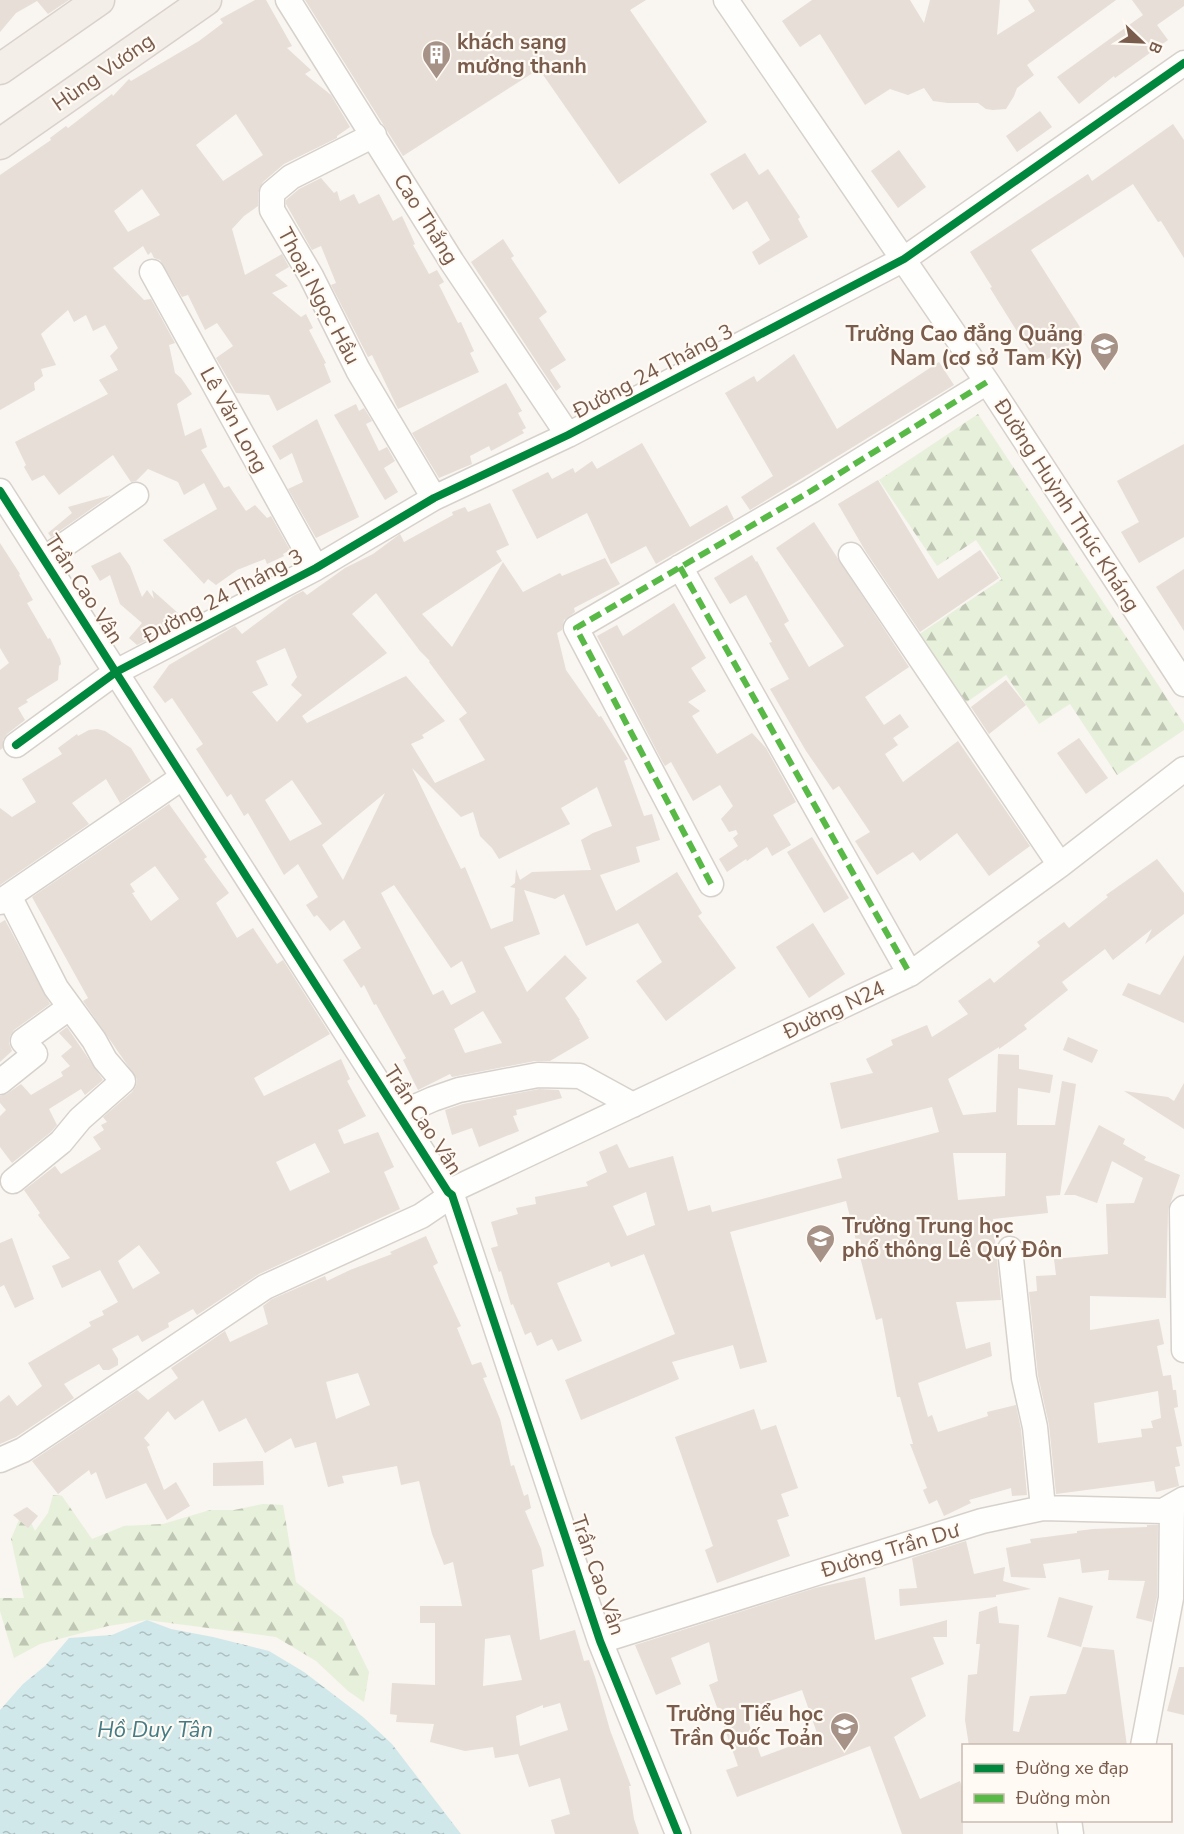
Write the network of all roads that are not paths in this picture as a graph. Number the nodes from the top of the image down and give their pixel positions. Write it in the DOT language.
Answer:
graph roads {
  1 [pos="99,0"];
  2 [pos="206,0"];
  3 [pos="288,0"];
  4 [pos="726,0"];
  5 [pos="1184,63"];
  6 [pos="0,69"];
  7 [pos="374,135"];
  8 [pos="0,144"];
  9 [pos="904,260"];
  10 [pos="152,272"];
  11 [pos="987,382"];
  12 [pos="568,435"];
  13 [pos="0,491"];
  14 [pos="136,495"];
  15 [pos="434,498"];
  16 [pos="851,555"];
  17 [pos="44,559"];
  18 [pos="680,567"];
  19 [pos="316,568"];
  20 [pos="116,672"];
  21 [pos="1184,684"];
  22 [pos="16,745"];
  23 [pos="1184,769"];
  24 [pos="183,777"];
  25 [pos="1060,865"];
  26 [pos="711,884"];
  27 [pos="2,899"];
  28 [pos="910,974"];
  29 [pos="70,1007"];
  30 [pos="0,1082"];
  31 [pos="633,1105"];
  32 [pos="399,1114"];
  33 [pos="13,1181"];
  34 [pos="450,1193"];
  35 [pos="1184,1208"];
  36 [pos="1010,1249"];
  37 [pos="1184,1350"];
  38 [pos="0,1460"];
  39 [pos="1180,1507"];
  40 [pos="1043,1508"];
  41 [pos="600,1641"];
  42 [pos="1143,1744"];
  43 [pos="678,1834"];
  1 -- 6 [label="main road"];
  2 -- 8 [label="main road, Hùng Vương"];
  3 -- 7 [label="street, Cao Thắng"];
  4 -- 9 [label="street, Đường Huỳnh Thúc Kháng"];
  5 -- 9 [label="street, Đường 24 Tháng 3"];
  7 -- 12 [label="street, Cao Thắng"];
  7 -- 15 [label="street, Thoại Ngọc Hầu"];
  9 -- 11 [label="street, Đường Huỳnh Thúc Kháng"];
  9 -- 12 [label="street, Đường 24 Tháng 3"];
  10 -- 19 [label="street, Lê Văn Long"];
  11 -- 18 [label="street"];
  11 -- 21 [label="street, Đường Huỳnh Thúc Kháng"];
  12 -- 15 [label="street, Đường 24 Tháng 3"];
  13 -- 17 [label="street, Trần Cao Vân"];
  14 -- 17 [label="street"];
  15 -- 19 [label="street, Đường 24 Tháng 3"];
  16 -- 25 [label="street"];
  17 -- 20 [label="street, Trần Cao Vân"];
  18 -- 26 [label="street"];
  18 -- 28 [label="street"];
  19 -- 20 [label="street, Đường 24 Tháng 3"];
  20 -- 22 [label="street, Đường 24 Tháng 3"];
  20 -- 24 [label="street, Trần Cao Vân"];
  23 -- 25 [label="street, Đường N24"];
  24 -- 27 [label="street"];
  24 -- 32 [label="street, Trần Cao Vân"];
  25 -- 28 [label="street, Đường N24"];
  27 -- 29 [label="street"];
  28 -- 31 [label="street, Đường N24"];
  29 -- 30 [label="street"];
  29 -- 33 [label="street"];
  31 -- 32 [label="street"];
  31 -- 34 [label="street, Đường N24"];
  32 -- 34 [label="street, Trần Cao Vân"];
  34 -- 38 [label="street, Đường N24"];
  34 -- 41 [label="street, Trần Cao Vân"];
  35 -- 37 [label="street"];
  36 -- 40 [label="street"];
  39 -- 40 [label="street, Đường Trần Dư"];
  39 -- 42 [label="street"];
  40 -- 41 [label="street, Đường Trần Dư"];
  41 -- 43 [label="street, Trần Cao Vân"];
}
